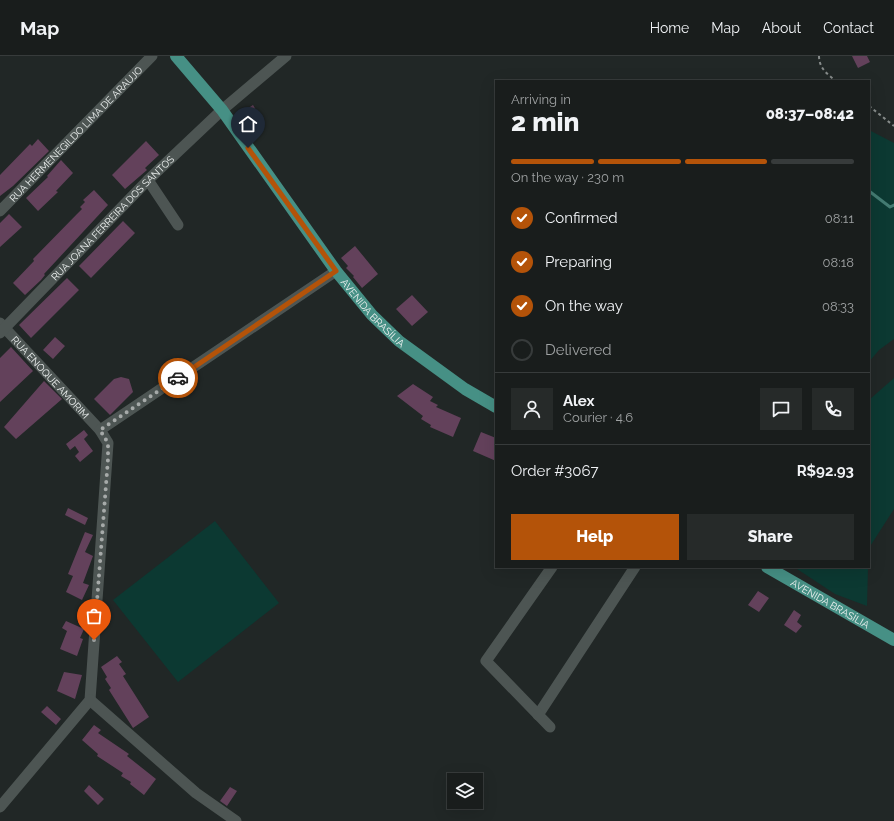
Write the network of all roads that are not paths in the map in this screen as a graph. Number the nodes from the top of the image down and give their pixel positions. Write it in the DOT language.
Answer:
graph roads {
  1 [pos="152,56"];
  2 [pos="176,56"];
  3 [pos="286,56"];
  4 [pos="222,110"];
  5 [pos="148,180"];
  6 [pos="0,211"];
  7 [pos="178,225"];
  8 [pos="336,271"];
  9 [pos="2,328"];
  10 [pos="495,406"];
  11 [pos="100,430"];
  12 [pos="551,568"];
  13 [pos="634,568"];
  14 [pos="769,568"];
  15 [pos="894,640"];
  16 [pos="90,700"];
  17 [pos="538,715"];
  18 [pos="550,727"];
  19 [pos="0,807"];
  20 [pos="236,821"];
  1 -- 6 [label="street, RUA HERMENEGILDO LIMA DE ARAUJO"];
  2 -- 4 [label="main road, AVENIDA BRASÍLIA"];
  3 -- 4 [label="street, RUA JOANA FERREIRA DOS SANTOS"];
  4 -- 5 [label="street, RUA JOANA FERREIRA DOS SANTOS"];
  4 -- 8 [label="main road, AVENIDA BRASÍLIA"];
  5 -- 7 [label="street"];
  5 -- 9 [label="street, RUA JOANA FERREIRA DOS SANTOS"];
  8 -- 10 [label="main road, AVENIDA BRASÍLIA"];
  8 -- 11 [label="street"];
  9 -- 11 [label="street, RUA ENOQUE AMORIM"];
  11 -- 16 [label="street, RUA ENOQUE AMORIM"];
  12 -- 17 [label="street"];
  13 -- 17 [label="street"];
  14 -- 15 [label="main road, AVENIDA BRASÍLIA"];
  16 -- 19 [label="street"];
  16 -- 20 [label="street"];
  17 -- 18 [label="street"];
}
